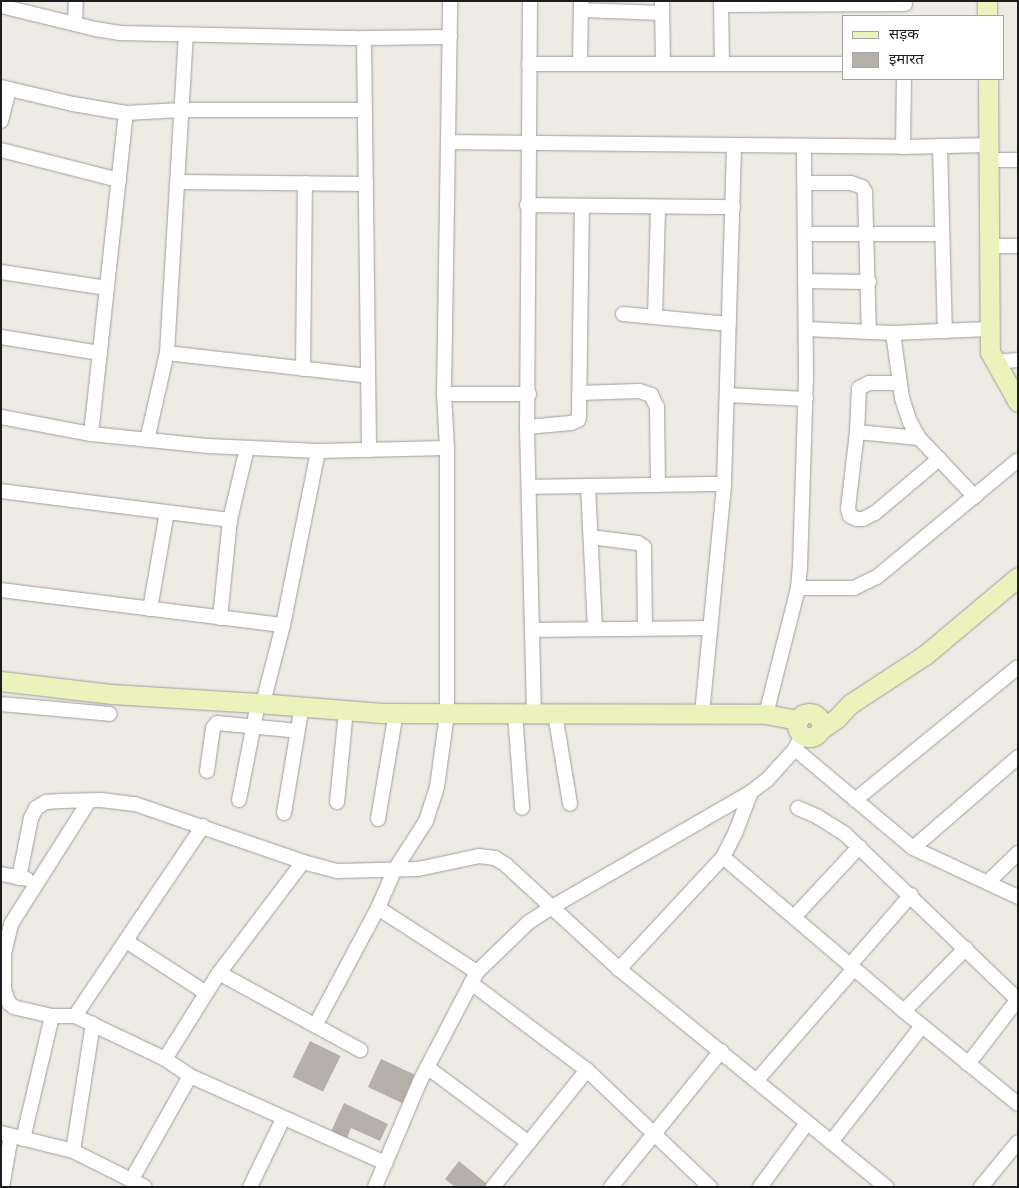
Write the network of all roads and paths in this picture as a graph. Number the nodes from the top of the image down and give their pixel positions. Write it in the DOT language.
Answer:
graph roads {
  1 [pos="76,1"];
  2 [pos="450,1"];
  3 [pos="530,1"];
  4 [pos="987,1"];
  5 [pos="721,3"];
  6 [pos="783,3"];
  7 [pos="844,3"];
  8 [pos="1,6"];
  9 [pos="581,6"];
  10 [pos="662,7"];
  11 [pos="905,7"];
  12 [pos="987,15"];
  13 [pos="75,24"];
  14 [pos="186,35"];
  15 [pos="450,37"];
  16 [pos="364,38"];
  17 [pos="529,64"];
  18 [pos="580,64"];
  19 [pos="663,64"];
  20 [pos="722,64"];
  21 [pos="842,64"];
  22 [pos="904,80"];
  23 [pos="988,80"];
  24 [pos="5,88"];
  25 [pos="181,110"];
  26 [pos="365,110"];
  27 [pos="126,113"];
  28 [pos="1,121"];
  29 [pos="450,142"];
  30 [pos="528,144"];
  31 [pos="734,146"];
  32 [pos="804,146"];
  33 [pos="940,146"];
  34 [pos="902,147"];
  35 [pos="1,150"];
  36 [pos="988,152"];
  37 [pos="1018,160"];
  38 [pos="119,180"];
  39 [pos="177,182"];
  40 [pos="805,183"];
  41 [pos="304,184"];
  42 [pos="366,184"];
  43 [pos="528,205"];
  44 [pos="582,207"];
  45 [pos="658,207"];
  46 [pos="732,207"];
  47 [pos="805,234"];
  48 [pos="868,234"];
  49 [pos="942,234"];
  50 [pos="989,246"];
  51 [pos="1018,246"];
  52 [pos="1,272"];
  53 [pos="806,281"];
  54 [pos="869,282"];
  55 [pos="107,288"];
  56 [pos="623,314"];
  57 [pos="655,317"];
  58 [pos="729,324"];
  59 [pos="806,329"];
  60 [pos="989,329"];
  61 [pos="945,331"];
  62 [pos="870,332"];
  63 [pos="893,333"];
  64 [pos="1,338"];
  65 [pos="100,353"];
  66 [pos="167,353"];
  67 [pos="1018,360"];
  68 [pos="995,362"];
  69 [pos="303,369"];
  70 [pos="368,376"];
  71 [pos="900,383"];
  72 [pos="579,393"];
  73 [pos="444,394"];
  74 [pos="528,394"];
  75 [pos="727,395"];
  76 [pos="806,399"];
  77 [pos="1018,402"];
  78 [pos="1,417"];
  79 [pos="528,428"];
  80 [pos="857,432"];
  81 [pos="91,434"];
  82 [pos="919,438"];
  83 [pos="147,440"];
  84 [pos="247,448"];
  85 [pos="447,448"];
  86 [pos="369,450"];
  87 [pos="318,451"];
  88 [pos="939,459"];
  89 [pos="1018,460"];
  90 [pos="724,484"];
  91 [pos="658,485"];
  92 [pos="588,486"];
  93 [pos="530,487"];
  94 [pos="1,491"];
  95 [pos="975,497"];
  96 [pos="167,512"];
  97 [pos="230,520"];
  98 [pos="591,537"];
  99 [pos="1018,577"];
  100 [pos="798,588"];
  101 [pos="1,590"];
  102 [pos="150,609"];
  103 [pos="220,618"];
  104 [pos="283,625"];
  105 [pos="645,628"];
  106 [pos="710,628"];
  107 [pos="595,629"];
  108 [pos="532,630"];
  109 [pos="1018,668"];
  110 [pos="1,681"];
  111 [pos="260,703"];
  112 [pos="1,704"];
  113 [pos="302,706"];
  114 [pos="346,710"];
  115 [pos="396,713"];
  116 [pos="110,714"];
  117 [pos="447,714"];
  118 [pos="515,714"];
  119 [pos="534,714"];
  120 [pos="555,714"];
  121 [pos="702,714"];
  122 [pos="766,714"];
  123 [pos="253,726"];
  124 [pos="298,731"];
  125 [pos="803,734"];
  126 [pos="1018,757"];
  127 [pos="206,771"];
  128 [pos="751,792"];
  129 [pos="239,800"];
  130 [pos="855,800"];
  131 [pos="89,801"];
  132 [pos="337,802"];
  133 [pos="570,804"];
  134 [pos="522,808"];
  135 [pos="798,808"];
  136 [pos="284,813"];
  137 [pos="378,819"];
  138 [pos="203,826"];
  139 [pos="858,847"];
  140 [pos="913,848"];
  141 [pos="1018,854"];
  142 [pos="723,857"];
  143 [pos="303,862"];
  144 [pos="394,871"];
  145 [pos="1,874"];
  146 [pos="20,878"];
  147 [pos="38,882"];
  148 [pos="988,882"];
  149 [pos="911,895"];
  150 [pos="1018,897"];
  151 [pos="552,907"];
  152 [pos="378,908"];
  153 [pos="794,917"];
  154 [pos="6,923"];
  155 [pos="126,940"];
  156 [pos="966,948"];
  157 [pos="852,967"];
  158 [pos="619,969"];
  159 [pos="219,973"];
  160 [pos="474,978"];
  161 [pos="206,993"];
  162 [pos="1018,999"];
  163 [pos="904,1012"];
  164 [pos="52,1016"];
  165 [pos="75,1016"];
  166 [pos="93,1024"];
  167 [pos="316,1024"];
  168 [pos="922,1026"];
  169 [pos="360,1050"];
  170 [pos="721,1051"];
  171 [pos="165,1059"];
  172 [pos="968,1064"];
  173 [pos="427,1067"];
  174 [pos="588,1070"];
  175 [pos="190,1076"];
  176 [pos="757,1080"];
  177 [pos="1018,1104"];
  178 [pos="283,1119"];
  179 [pos="807,1123"];
  180 [pos="654,1133"];
  181 [pos="12,1136"];
  182 [pos="831,1142"];
  183 [pos="1018,1142"];
  184 [pos="528,1143"];
  185 [pos="73,1151"];
  186 [pos="385,1163"];
  187 [pos="132,1179"];
  188 [pos="879,1185"];
  189 [pos="2,1187"];
  190 [pos="145,1187"];
  191 [pos="250,1187"];
  192 [pos="375,1187"];
  193 [pos="493,1187"];
  194 [pos="611,1187"];
  195 [pos="710,1187"];
  196 [pos="760,1187"];
  197 [pos="981,1187"];
  1 -- 13 [label="street"];
  2 -- 15 [label="street"];
  3 -- 17 [label="street"];
  4 -- 12 [label="street"];
  5 -- 6 [label="street"];
  5 -- 20 [label="street"];
  6 -- 7 [label="street"];
  7 -- 11 [label="street"];
  8 -- 13 [label="street"];
  9 -- 10 [label="street"];
  9 -- 18 [label="street"];
  10 -- 19 [label="street"];
  13 -- 14 [label="street"];
  14 -- 16 [label="street"];
  14 -- 25 [label="street"];
  15 -- 16 [label="street"];
  15 -- 29 [label="street"];
  16 -- 26 [label="street"];
  17 -- 18 [label="street"];
  17 -- 30 [label="street"];
  18 -- 19 [label="street"];
  19 -- 20 [label="street"];
  20 -- 21 [label="street"];
  22 -- 34 [label="street"];
  23 -- 36 [label="street"];
  24 -- 27 [label="street"];
  24 -- 28 [label="street"];
  25 -- 26 [label="street"];
  25 -- 27 [label="street"];
  25 -- 39 [label="street"];
  26 -- 42 [label="street"];
  27 -- 38 [label="street"];
  29 -- 30 [label="street"];
  29 -- 73 [label="street"];
  30 -- 31 [label="street"];
  30 -- 43 [label="street"];
  31 -- 32 [label="street"];
  31 -- 46 [label="street"];
  32 -- 34 [label="street"];
  32 -- 40 [label="street"];
  33 -- 34 [label="street"];
  33 -- 36 [label="street"];
  33 -- 49 [label="street"];
  35 -- 38 [label="street"];
  36 -- 37 [label="street"];
  36 -- 50 [label="street"];
  38 -- 55 [label="street"];
  39 -- 41 [label="street"];
  39 -- 66 [label="street"];
  40 -- 47 [label="street"];
  40 -- 48 [label="street"];
  41 -- 42 [label="street"];
  41 -- 69 [label="street"];
  42 -- 70 [label="street"];
  43 -- 44 [label="street"];
  43 -- 74 [label="street"];
  44 -- 45 [label="street"];
  44 -- 72 [label="street"];
  45 -- 46 [label="street"];
  45 -- 57 [label="street"];
  46 -- 58 [label="street"];
  47 -- 48 [label="street"];
  47 -- 53 [label="street"];
  48 -- 49 [label="street"];
  48 -- 54 [label="street"];
  49 -- 61 [label="street"];
  50 -- 51 [label="street"];
  50 -- 60 [label="street"];
  52 -- 55 [label="street"];
  53 -- 54 [label="street"];
  53 -- 59 [label="street"];
  54 -- 62 [label="street"];
  55 -- 65 [label="street"];
  56 -- 57 [label="street"];
  57 -- 58 [label="street"];
  58 -- 75 [label="street"];
  59 -- 62 [label="street"];
  59 -- 76 [label="street"];
  60 -- 61 [label="street"];
  60 -- 68 [label="street"];
  61 -- 63 [label="street"];
  62 -- 63 [label="street"];
  63 -- 71 [label="street"];
  64 -- 65 [label="street"];
  65 -- 81 [label="street"];
  66 -- 69 [label="street"];
  66 -- 83 [label="street"];
  67 -- 68 [label="street"];
  68 -- 77 [label="street"];
  69 -- 70 [label="street"];
  70 -- 86 [label="street"];
  71 -- 80 [label="street"];
  71 -- 82 [label="street"];
  72 -- 79 [label="street"];
  72 -- 91 [label="street"];
  73 -- 74 [label="street"];
  73 -- 85 [label="street"];
  74 -- 79 [label="street"];
  75 -- 76 [label="street"];
  75 -- 90 [label="street"];
  76 -- 100 [label="street"];
  78 -- 81 [label="street"];
  79 -- 93 [label="street"];
  80 -- 82 [label="street"];
  80 -- 88 [label="street"];
  81 -- 83 [label="street"];
  82 -- 88 [label="street"];
  83 -- 84 [label="street"];
  84 -- 87 [label="street"];
  84 -- 97 [label="street"];
  85 -- 86 [label="street"];
  85 -- 117 [label="street"];
  86 -- 87 [label="street"];
  87 -- 104 [label="street"];
  88 -- 95 [label="street"];
  89 -- 95 [label="street"];
  90 -- 91 [label="street"];
  90 -- 106 [label="street"];
  91 -- 92 [label="street"];
  92 -- 93 [label="street"];
  92 -- 98 [label="street"];
  93 -- 108 [label="street"];
  94 -- 96 [label="street"];
  95 -- 100 [label="street"];
  96 -- 97 [label="street"];
  96 -- 102 [label="street"];
  97 -- 103 [label="street"];
  98 -- 105 [label="street"];
  98 -- 107 [label="street"];
  99 -- 125 [label="street"];
  100 -- 122 [label="street"];
  101 -- 102 [label="street"];
  102 -- 103 [label="street"];
  103 -- 104 [label="street"];
  104 -- 111 [label="street"];
  105 -- 106 [label="street"];
  105 -- 107 [label="street"];
  106 -- 121 [label="street"];
  107 -- 108 [label="street"];
  108 -- 119 [label="street"];
  109 -- 130 [label="street"];
  110 -- 111 [label="street"];
  111 -- 113 [label="street"];
  111 -- 123 [label="street"];
  112 -- 116 [label="street"];
  113 -- 114 [label="street"];
  113 -- 124 [label="street"];
  114 -- 115 [label="street"];
  114 -- 132 [label="street"];
  115 -- 117 [label="street"];
  115 -- 137 [label="street"];
  117 -- 118 [label="street"];
  117 -- 144 [label="street"];
  118 -- 119 [label="street"];
  118 -- 134 [label="street"];
  119 -- 120 [label="street"];
  120 -- 121 [label="street"];
  120 -- 133 [label="street"];
  121 -- 122 [label="street"];
  122 -- 125 [label="street"];
  123 -- 124 [label="street"];
  123 -- 127 [label="street"];
  123 -- 129 [label="street"];
  124 -- 136 [label="street"];
  125 -- 128 [label="street"];
  125 -- 130 [label="street"];
  126 -- 140 [label="street"];
  128 -- 142 [label="street"];
  128 -- 151 [label="street"];
  130 -- 140 [label="street"];
  131 -- 138 [label="street"];
  131 -- 146 [label="street"];
  131 -- 147 [label="street"];
  135 -- 139 [label="street"];
  138 -- 143 [label="street"];
  138 -- 155 [label="street"];
  139 -- 149 [label="street"];
  139 -- 153 [label="street"];
  140 -- 148 [label="street"];
  141 -- 148 [label="street"];
  142 -- 153 [label="street"];
  142 -- 158 [label="street"];
  143 -- 144 [label="street"];
  143 -- 159 [label="street"];
  144 -- 151 [label="street"];
  144 -- 152 [label="street"];
  145 -- 146 [label="street"];
  146 -- 147 [label="street"];
  147 -- 154 [label="street"];
  148 -- 150 [label="street"];
  149 -- 156 [label="street"];
  149 -- 157 [label="street"];
  151 -- 158 [label="street"];
  151 -- 160 [label="street"];
  152 -- 160 [label="street"];
  152 -- 167 [label="street"];
  153 -- 157 [label="street"];
  154 -- 164 [label="street"];
  155 -- 161 [label="street"];
  155 -- 165 [label="street"];
  156 -- 162 [label="street"];
  156 -- 163 [label="street"];
  157 -- 163 [label="street"];
  157 -- 176 [label="street"];
  158 -- 170 [label="street"];
  159 -- 161 [label="street"];
  159 -- 167 [label="street"];
  160 -- 173 [label="street"];
  160 -- 174 [label="street"];
  161 -- 171 [label="street"];
  162 -- 172 [label="street"];
  163 -- 168 [label="street"];
  164 -- 165 [label="street"];
  164 -- 181 [label="street"];
  165 -- 166 [label="street"];
  166 -- 171 [label="street"];
  166 -- 185 [label="street"];
  167 -- 169 [label="street"];
  168 -- 172 [label="street"];
  168 -- 182 [label="street"];
  170 -- 176 [label="street"];
  170 -- 180 [label="street"];
  171 -- 175 [label="street"];
  172 -- 177 [label="street"];
  173 -- 184 [label="street"];
  173 -- 186 [label="street"];
  174 -- 180 [label="street"];
  174 -- 184 [label="street"];
  175 -- 178 [label="street"];
  175 -- 187 [label="street"];
  176 -- 179 [label="street"];
  178 -- 186 [label="street"];
  178 -- 191 [label="street"];
  179 -- 182 [label="street"];
  179 -- 196 [label="street"];
  180 -- 194 [label="street"];
  180 -- 195 [label="street"];
  181 -- 185 [label="street"];
  181 -- 189 [label="street"];
  182 -- 188 [label="street"];
  183 -- 197 [label="street"];
  184 -- 193 [label="street"];
  185 -- 187 [label="street"];
  186 -- 192 [label="street"];
  187 -- 190 [label="street"];
}
